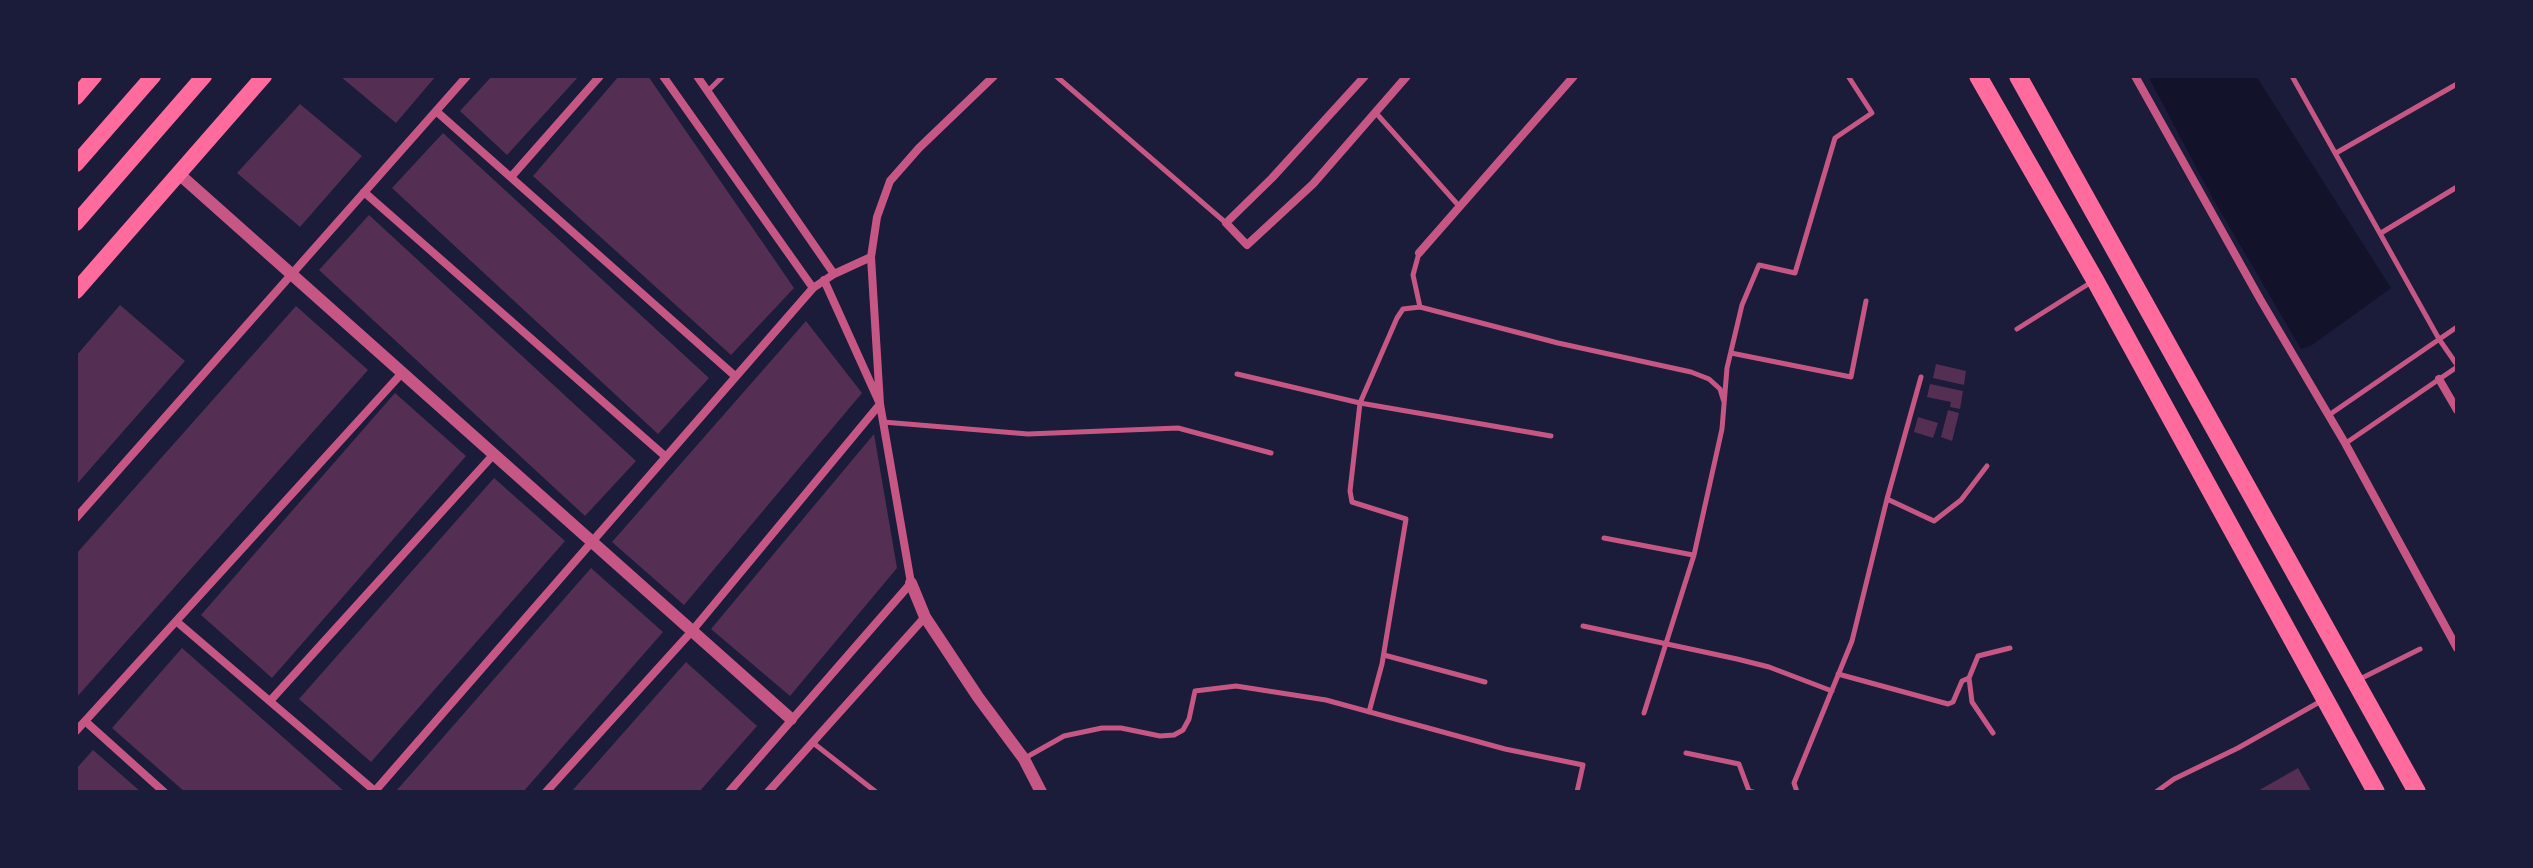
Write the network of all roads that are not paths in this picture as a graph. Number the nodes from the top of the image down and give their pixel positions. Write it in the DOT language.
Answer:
graph roads {
  1 [pos="94,76"];
  2 [pos="153,76"];
  3 [pos="204,76"];
  4 [pos="264,76"];
  5 [pos="467,76"];
  6 [pos="600,76"];
  7 [pos="663,76"];
  8 [pos="697,76"];
  9 [pos="723,76"];
  10 [pos="994,76"];
  11 [pos="1056,76"];
  12 [pos="1365,76"];
  13 [pos="1407,76"];
  14 [pos="1574,76"];
  15 [pos="1848,76"];
  16 [pos="1978,76"];
  17 [pos="2018,76"];
  18 [pos="2135,76"];
  19 [pos="2292,76"];
  20 [pos="2457,84"];
  21 [pos="707,92"];
  22 [pos="76,97"];
  23 [pos="436,111"];
  24 [pos="1375,113"];
  25 [pos="2336,153"];
  26 [pos="76,164"];
  27 [pos="179,174"];
  28 [pos="511,177"];
  29 [pos="2457,187"];
  30 [pos="364,192"];
  31 [pos="1459,206"];
  32 [pos="76,223"];
  33 [pos="1226,223"];
  34 [pos="2381,233"];
  35 [pos="1419,253"];
  36 [pos="871,257"];
  37 [pos="834,274"];
  38 [pos="291,275"];
  39 [pos="824,280"];
  40 [pos="2095,280"];
  41 [pos="813,288"];
  42 [pos="76,291"];
  43 [pos="1866,301"];
  44 [pos="1420,307"];
  45 [pos="2457,327"];
  46 [pos="2017,329"];
  47 [pos="2439,339"];
  48 [pos="1731,353"];
  49 [pos="2457,366"];
  50 [pos="402,373"];
  51 [pos="1237,374"];
  52 [pos="735,376"];
  53 [pos="1921,377"];
  54 [pos="2439,379"];
  55 [pos="1724,402"];
  56 [pos="1360,403"];
  57 [pos="880,404"];
  58 [pos="2457,410"];
  59 [pos="2328,416"];
  60 [pos="883,422"];
  61 [pos="1551,436"];
  62 [pos="2345,443"];
  63 [pos="1271,453"];
  64 [pos="494,454"];
  65 [pos="666,457"];
  66 [pos="1987,466"];
  67 [pos="1887,499"];
  68 [pos="76,518"];
  69 [pos="1604,538"];
  70 [pos="592,542"];
  71 [pos="1694,555"];
  72 [pos="911,583"];
  73 [pos="925,617"];
  74 [pos="176,621"];
  75 [pos="1583,626"];
  76 [pos="692,631"];
  77 [pos="1664,645"];
  78 [pos="2010,648"];
  79 [pos="2457,648"];
  80 [pos="2420,649"];
  81 [pos="1384,655"];
  82 [pos="1838,674"];
  83 [pos="1969,678"];
  84 [pos="1485,682"];
  85 [pos="2354,682"];
  86 [pos="1832,691"];
  87 [pos="2325,699"];
  88 [pos="270,701"];
  89 [pos="1369,712"];
  90 [pos="1644,713"];
  91 [pos="791,719"];
  92 [pos="85,721"];
  93 [pos="76,731"];
  94 [pos="1993,733"];
  95 [pos="812,742"];
  96 [pos="1686,753"];
  97 [pos="1024,759"];
  98 [pos="164,792"];
  99 [pos="376,792"];
  100 [pos="546,792"];
  101 [pos="729,792"];
  102 [pos="768,792"];
  103 [pos="876,792"];
  104 [pos="1041,792"];
  105 [pos="1577,792"];
  106 [pos="1753,792"];
  107 [pos="1797,792"];
  108 [pos="2156,792"];
  109 [pos="2376,792"];
  110 [pos="2417,792"];
  1 -- 22 [label="main road"];
  2 -- 26 [label="main road"];
  3 -- 32 [label="main road"];
  4 -- 27 [label="main road"];
  5 -- 23 [label="street"];
  6 -- 28 [label="street"];
  7 -- 41 [label="street"];
  8 -- 21 [label="street"];
  9 -- 21 [label="lane"];
  10 -- 36 [label="street"];
  11 -- 33 [label="lane"];
  12 -- 33 [label="street"];
  13 -- 24 [label="street"];
  14 -- 31 [label="street"];
  15 -- 48 [label="lane"];
  16 -- 40 [label="highway"];
  17 -- 85 [label="highway"];
  18 -- 59 [label="street"];
  19 -- 25 [label="lane"];
  20 -- 25 [label="lane"];
  21 -- 37 [label="street"];
  23 -- 28 [label="street"];
  23 -- 30 [label="street"];
  24 -- 31 [label="lane"];
  24 -- 33 [label="street"];
  25 -- 34 [label="lane"];
  27 -- 38 [label="street"];
  27 -- 42 [label="main road"];
  28 -- 52 [label="street"];
  29 -- 34 [label="lane"];
  30 -- 38 [label="street"];
  30 -- 65 [label="street"];
  31 -- 35 [label="street"];
  34 -- 47 [label="lane"];
  35 -- 44 [label="lane"];
  36 -- 37 [label="street"];
  36 -- 57 [label="street"];
  37 -- 39 [label="street"];
  38 -- 50 [label="street"];
  38 -- 68 [label="street"];
  39 -- 41 [label="street"];
  39 -- 57 [label="street"];
  40 -- 46 [label="lane"];
  40 -- 87 [label="highway"];
  41 -- 52 [label="street"];
  43 -- 48 [label="lane"];
  44 -- 55 [label="lane"];
  44 -- 56 [label="lane"];
  45 -- 47 [label="lane"];
  47 -- 49 [label="lane"];
  47 -- 59 [label="lane"];
  48 -- 55 [label="lane"];
  49 -- 54 [label="lane"];
  50 -- 64 [label="street"];
  50 -- 74 [label="street"];
  51 -- 56 [label="lane"];
  52 -- 65 [label="street"];
  53 -- 67 [label="lane"];
  54 -- 58 [label="street"];
  54 -- 62 [label="lane"];
  55 -- 71 [label="lane"];
  56 -- 61 [label="lane"];
  56 -- 81 [label="lane"];
  57 -- 60 [label="street"];
  57 -- 76 [label="street"];
  59 -- 62 [label="street"];
  60 -- 63 [label="lane"];
  60 -- 72 [label="street"];
  62 -- 79 [label="street"];
  64 -- 70 [label="street"];
  64 -- 88 [label="street"];
  65 -- 70 [label="street"];
  66 -- 67 [label="lane"];
  67 -- 82 [label="lane"];
  69 -- 71 [label="lane"];
  70 -- 76 [label="street"];
  70 -- 99 [label="street"];
  71 -- 77 [label="lane"];
  72 -- 73 [label="street"];
  72 -- 91 [label="street"];
  73 -- 95 [label="street"];
  73 -- 97 [label="street"];
  74 -- 88 [label="street"];
  74 -- 92 [label="street"];
  75 -- 77 [label="lane"];
  76 -- 91 [label="street"];
  76 -- 100 [label="street"];
  77 -- 86 [label="lane"];
  77 -- 90 [label="lane"];
  78 -- 83 [label="lane"];
  80 -- 85 [label="lane"];
  81 -- 84 [label="lane"];
  81 -- 89 [label="lane"];
  82 -- 83 [label="lane"];
  82 -- 86 [label="lane"];
  83 -- 94 [label="lane"];
  85 -- 110 [label="highway"];
  86 -- 107 [label="lane"];
  87 -- 108 [label="lane"];
  87 -- 109 [label="highway"];
  88 -- 99 [label="street"];
  89 -- 97 [label="lane"];
  89 -- 105 [label="lane"];
  91 -- 101 [label="street"];
  92 -- 93 [label="street"];
  92 -- 98 [label="street"];
  95 -- 102 [label="street"];
  95 -- 103 [label="lane"];
  96 -- 106 [label="lane"];
  97 -- 104 [label="street"];
}
